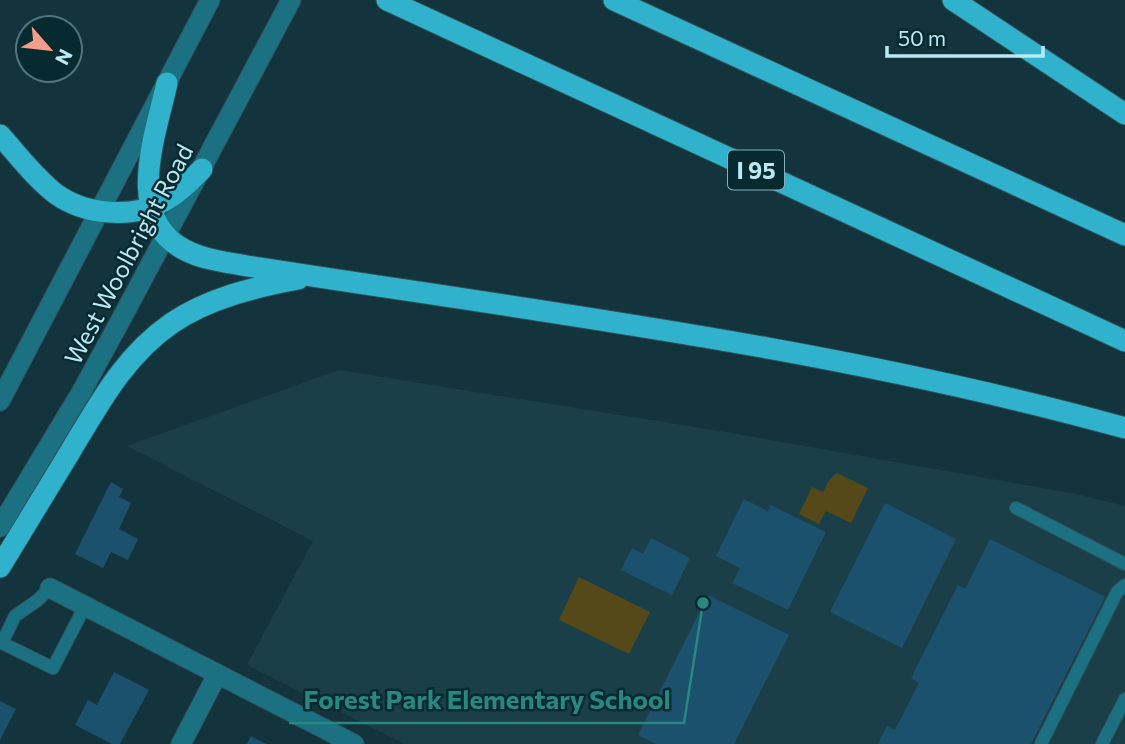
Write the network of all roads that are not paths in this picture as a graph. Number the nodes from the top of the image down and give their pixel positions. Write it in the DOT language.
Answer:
graph roads {
  1 [pos="210,0"];
  2 [pos="291,0"];
  3 [pos="387,0"];
  4 [pos="614,0"];
  5 [pos="953,0"];
  6 [pos="167,83"];
  7 [pos="1125,114"];
  8 [pos="0,135"];
  9 [pos="202,169"];
  10 [pos="151,207"];
  11 [pos="99,211"];
  12 [pos="1125,235"];
  13 [pos="166,237"];
  14 [pos="313,277"];
  15 [pos="1125,341"];
  16 [pos="0,401"];
  17 [pos="1125,428"];
  18 [pos="1016,508"];
  19 [pos="0,527"];
  20 [pos="1125,564"];
  21 [pos="0,567"];
  22 [pos="1125,586"];
  23 [pos="50,588"];
  24 [pos="85,606"];
  25 [pos="217,675"];
  26 [pos="1125,699"];
  27 [pos="181,744"];
  28 [pos="354,744"];
  29 [pos="1041,744"];
  30 [pos="1102,744"];
  1 -- 6 [label="main road, West Woolbright Road"];
  2 -- 9 [label="main road, West Woolbright Road"];
  3 -- 15 [label="highway, I 95"];
  4 -- 12 [label="highway"];
  5 -- 7 [label="highway"];
  6 -- 10 [label="highway"];
  6 -- 11 [label="main road, West Woolbright Road"];
  8 -- 11 [label="highway"];
  9 -- 10 [label="highway"];
  9 -- 13 [label="main road, West Woolbright Road"];
  10 -- 11 [label="highway"];
  10 -- 13 [label="highway"];
  11 -- 16 [label="main road, West Woolbright Road"];
  13 -- 14 [label="highway"];
  13 -- 19 [label="main road, West Woolbright Road"];
  14 -- 17 [label="highway"];
  14 -- 21 [label="highway"];
  18 -- 20 [label="lane"];
  22 -- 29 [label="lane"];
  23 -- 24 [label="main road"];
  23 -- 24 [label="lane"];
  24 -- 25 [label="main road"];
  25 -- 27 [label="main road"];
  25 -- 28 [label="main road"];
  26 -- 30 [label="lane"];
}
